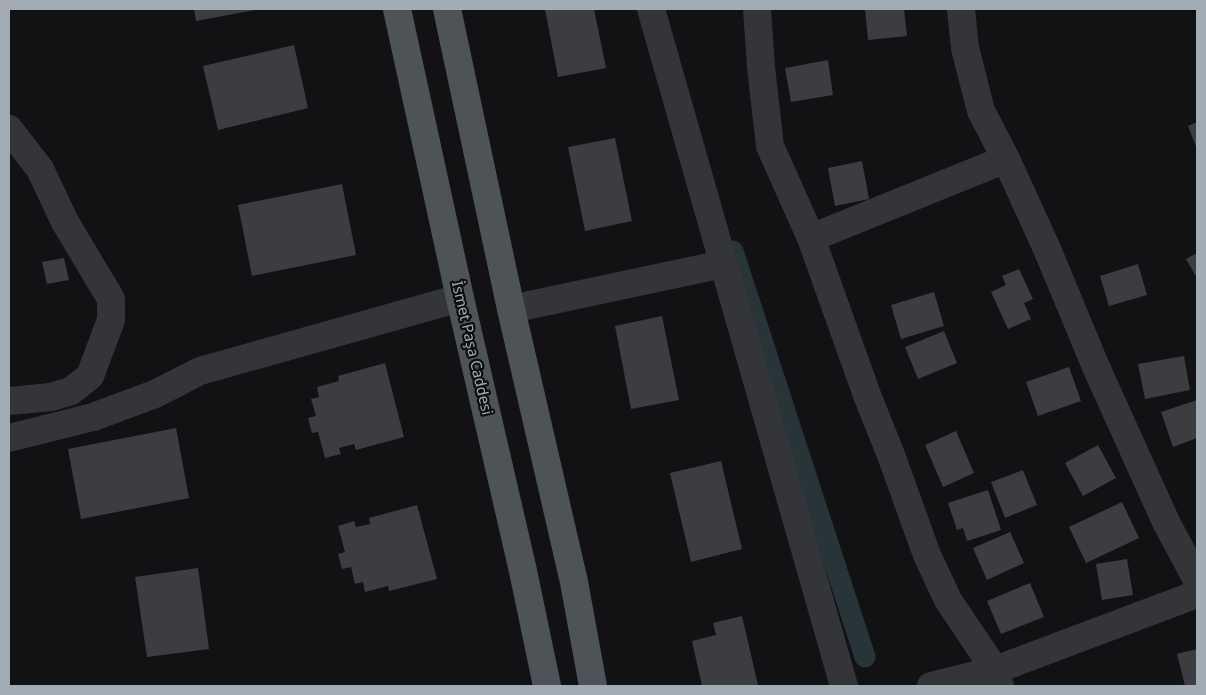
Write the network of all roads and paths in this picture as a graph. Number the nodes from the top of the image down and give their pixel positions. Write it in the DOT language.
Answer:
graph roads {
  1 [pos="398,9"];
  2 [pos="447,9"];
  3 [pos="651,9"];
  4 [pos="758,9"];
  5 [pos="961,9"];
  6 [pos="9,129"];
  7 [pos="1006,159"];
  8 [pos="811,238"];
  9 [pos="723,264"];
  10 [pos="460,298"];
  11 [pos="511,310"];
  12 [pos="9,401"];
  13 [pos="9,438"];
  14 [pos="1197,580"];
  15 [pos="1197,594"];
  16 [pos="997,678"];
  17 [pos="547,686"];
  18 [pos="593,686"];
  19 [pos="844,686"];
  20 [pos="931,686"];
  1 -- 10 [label="main road, İsmet Paşa Caddesi"];
  2 -- 11 [label="main road"];
  3 -- 9 [label="street"];
  4 -- 8 [label="street"];
  5 -- 7 [label="street"];
  6 -- 12 [label="street"];
  7 -- 8 [label="street"];
  7 -- 14 [label="street"];
  8 -- 16 [label="street"];
  9 -- 11 [label="street"];
  9 -- 19 [label="street"];
  10 -- 13 [label="street"];
  10 -- 17 [label="main road, İsmet Paşa Caddesi"];
  11 -- 18 [label="main road"];
  15 -- 16 [label="street"];
  16 -- 20 [label="street"];
}
